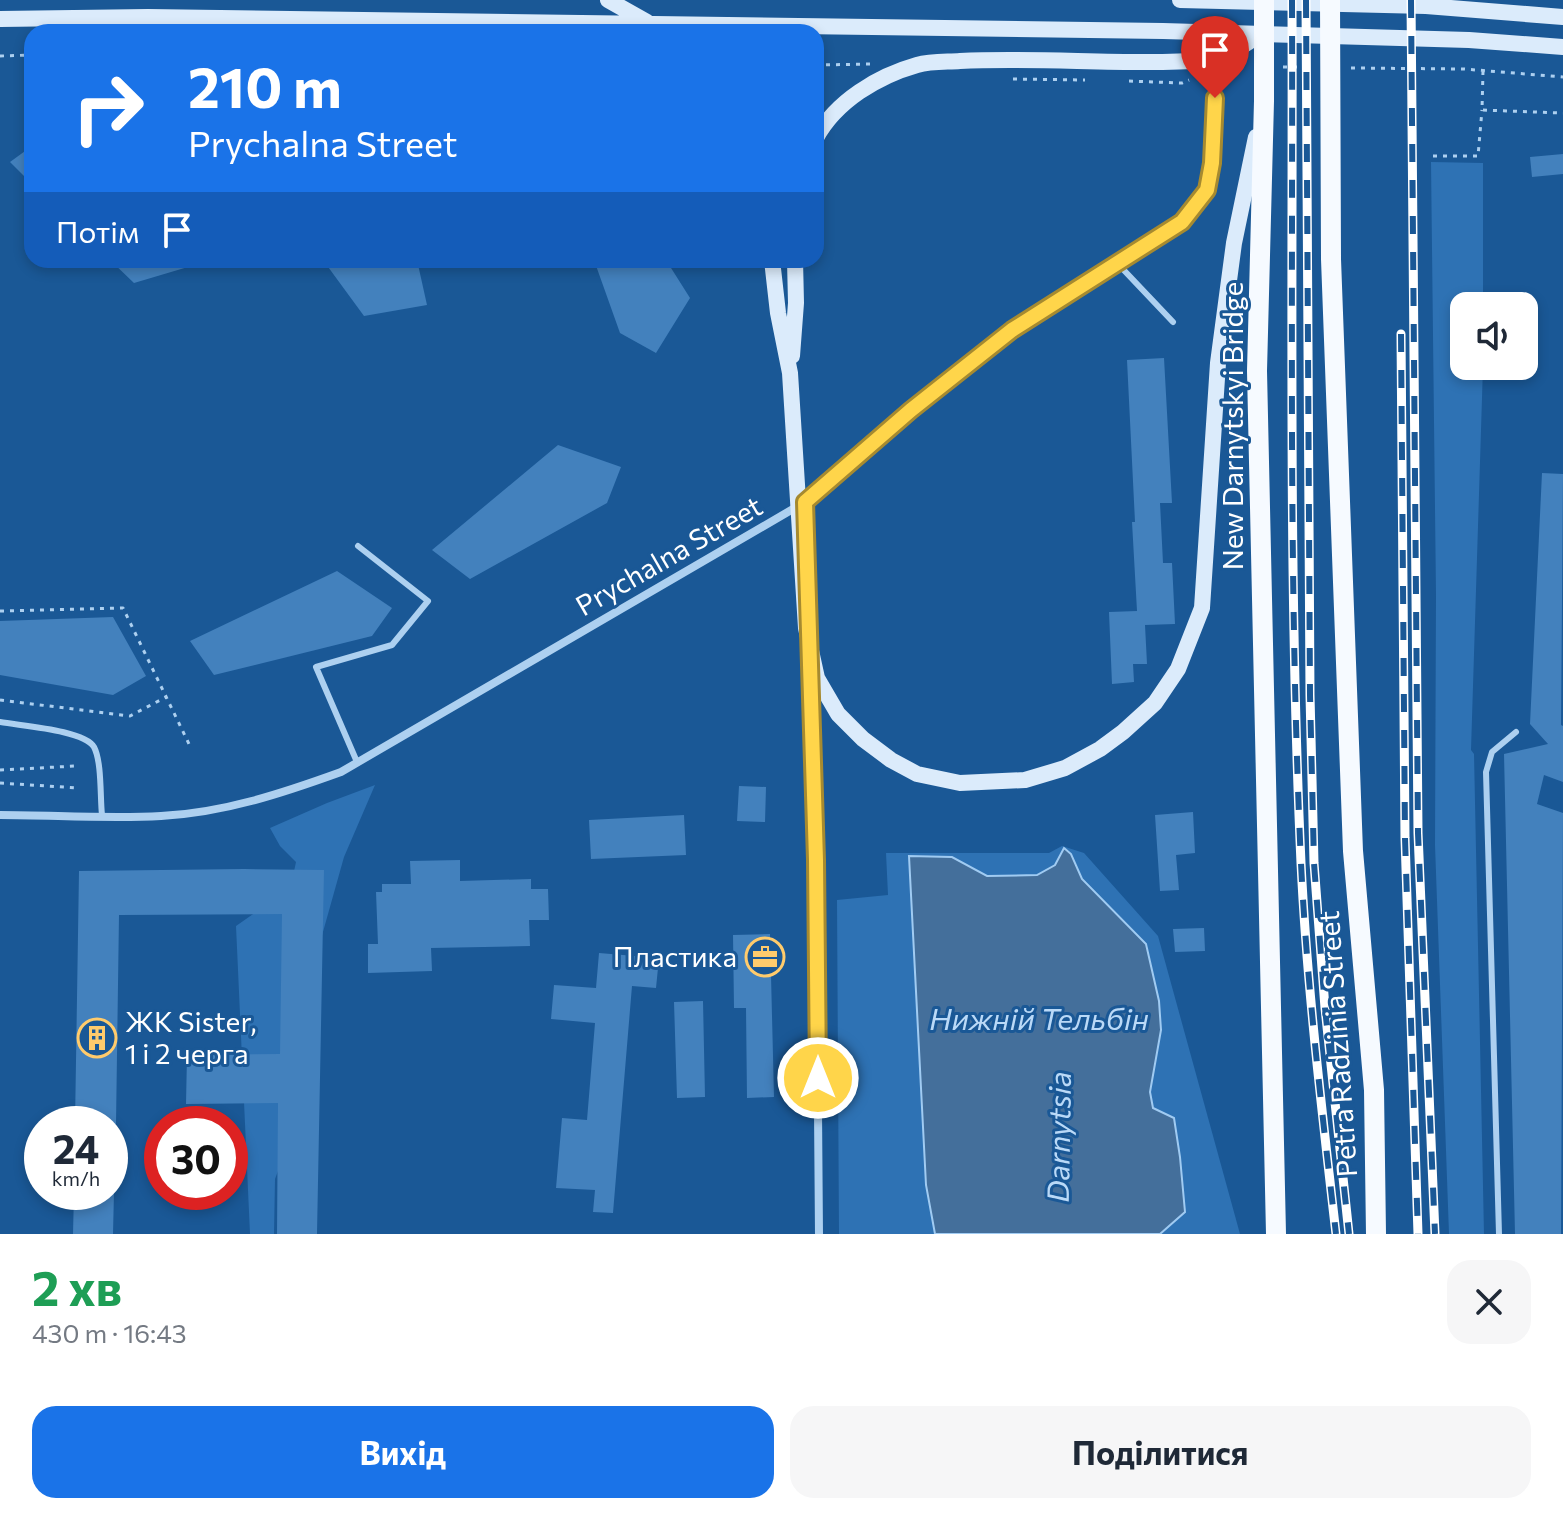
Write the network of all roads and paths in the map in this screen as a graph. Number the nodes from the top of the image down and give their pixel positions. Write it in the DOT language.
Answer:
graph roads {
  1 [pos="608,0"];
  2 [pos="1180,0"];
  3 [pos="1264,0"];
  4 [pos="1330,0"];
  5 [pos="1563,17"];
  6 [pos="0,19"];
  7 [pos="652,24"];
  8 [pos="686,24"];
  9 [pos="824,26"];
  10 [pos="1259,34"];
  11 [pos="1563,47"];
  12 [pos="24,55"];
  13 [pos="0,56"];
  14 [pos="1214,59"];
  15 [pos="1269,67"];
  16 [pos="1314,67"];
  17 [pos="1344,68"];
  18 [pos="1483,71"];
  19 [pos="1563,77"];
  20 [pos="1007,79"];
  21 [pos="1085,80"];
  22 [pos="1116,81"];
  23 [pos="1182,83"];
  24 [pos="1264,101"];
  25 [pos="1482,110"];
  26 [pos="1563,113"];
  27 [pos="824,125"];
  28 [pos="1433,156"];
  29 [pos="1118,264"];
  30 [pos="773,268"];
  31 [pos="795,268"];
  32 [pos="1173,322"];
  33 [pos="790,373"];
  34 [pos="805,502"];
  35 [pos="358,546"];
  36 [pos="0,611"];
  37 [pos="166,697"];
  38 [pos="0,700"];
  39 [pos="0,722"];
  40 [pos="1516,732"];
  41 [pos="190,746"];
  42 [pos="357,762"];
  43 [pos="76,766"];
  44 [pos="0,770"];
  45 [pos="1,782"];
  46 [pos="79,788"];
  47 [pos="0,815"];
  48 [pos="102,815"];
  49 [pos="819,1234"];
  50 [pos="1276,1234"];
  51 [pos="1376,1234"];
  52 [pos="1499,1234"];
  1 -- 7 [label="main road"];
  2 -- 5 [label="main road"];
  3 -- 24 [label="main road, New Darnytskyi Bridge"];
  4 -- 51 [label="main road, Petra Radzinia Street"];
  6 -- 8 [label="main road"];
  9 -- 10 [label="main road"];
  10 -- 11 [label="main road"];
  10 -- 14 [label="main road"];
  12 -- 13 [label="path"];
  14 -- 27 [label="main road"];
  14 -- 29 [label="street, Prychalna Street"];
  15 -- 16 [label="path"];
  17 -- 18 [label="path"];
  18 -- 19 [label="path"];
  18 -- 25 [label="path"];
  20 -- 21 [label="path"];
  22 -- 23 [label="path"];
  24 -- 33 [label="main road"];
  24 -- 50 [label="main road, New Darnytskyi Bridge"];
  25 -- 26 [label="path"];
  25 -- 28 [label="path"];
  29 -- 32 [label="lane"];
  29 -- 34 [label="street, Prychalna Street"];
  30 -- 33 [label="main road"];
  31 -- 33 [label="main road"];
  34 -- 42 [label="street, Prychalna Street"];
  34 -- 49 [label="street"];
  35 -- 42 [label="lane"];
  36 -- 37 [label="path"];
  37 -- 38 [label="path"];
  37 -- 41 [label="path"];
  39 -- 48 [label="lane"];
  40 -- 52 [label="lane"];
  42 -- 48 [label="street, Prychalna Street"];
  43 -- 44 [label="path"];
  45 -- 46 [label="path"];
  47 -- 48 [label="street, Prychalna Street"];
}
